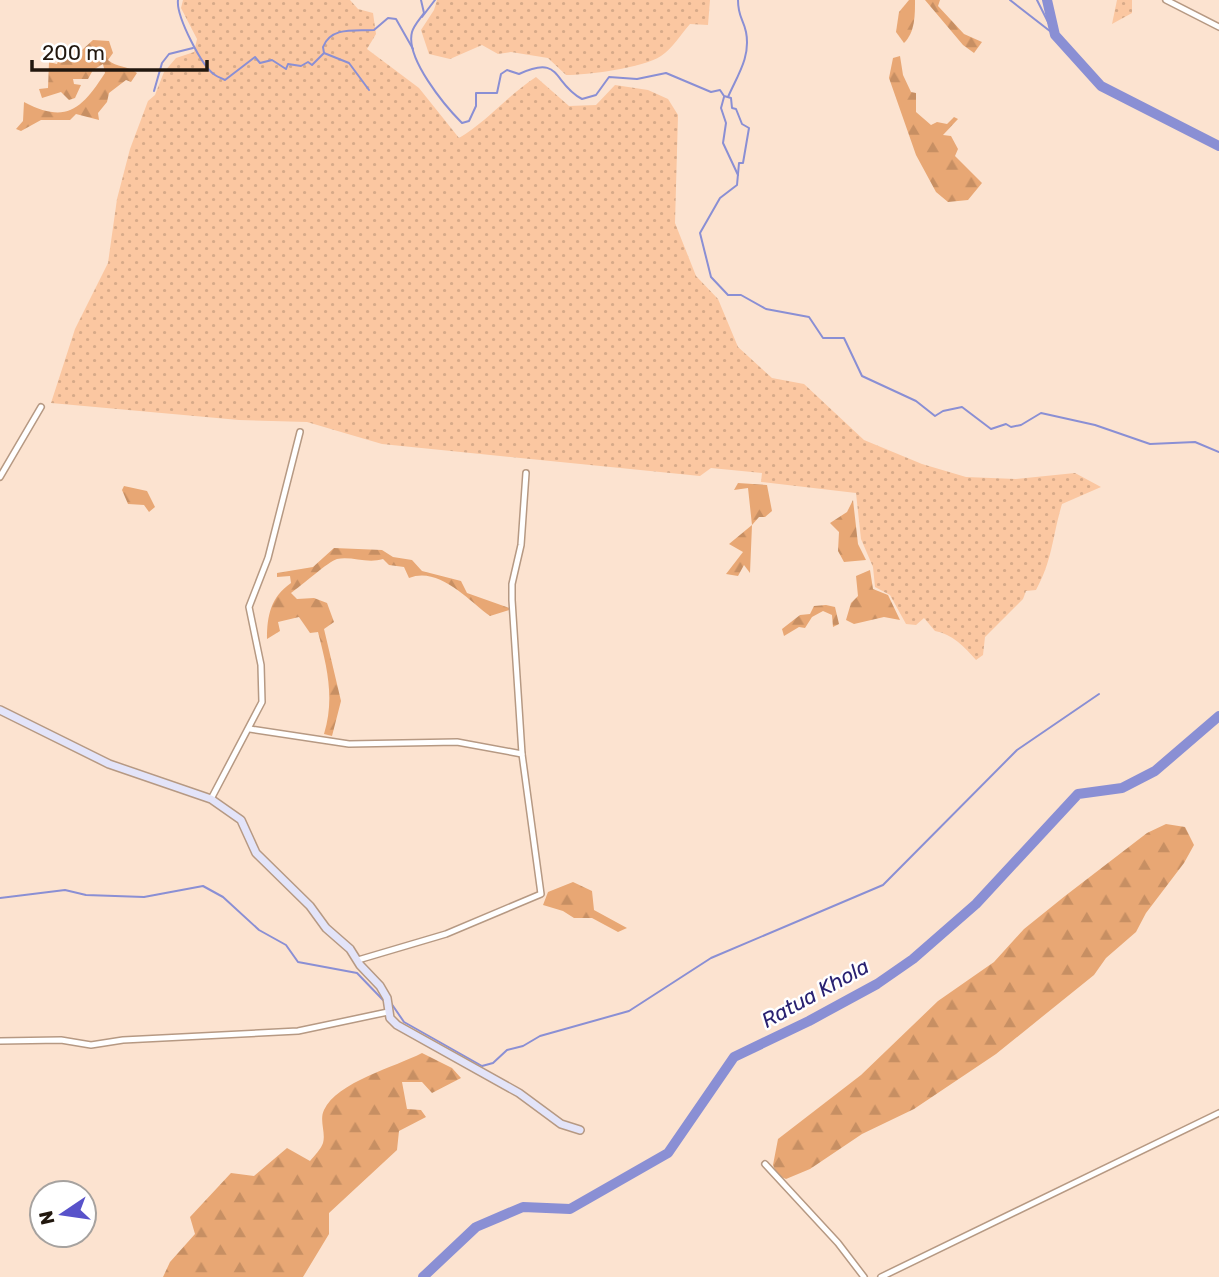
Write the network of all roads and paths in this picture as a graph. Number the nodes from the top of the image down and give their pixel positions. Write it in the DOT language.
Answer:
graph roads {
  1 [pos="1166,0"];
  2 [pos="1219,27"];
  3 [pos="41,407"];
  4 [pos="300,432"];
  5 [pos="526,473"];
  6 [pos="0,477"];
  7 [pos="0,710"];
  8 [pos="250,729"];
  9 [pos="522,754"];
  10 [pos="211,799"];
  11 [pos="358,960"];
  12 [pos="388,1012"];
  13 [pos="0,1041"];
  14 [pos="1219,1113"];
  15 [pos="580,1130"];
  16 [pos="765,1164"];
  17 [pos="864,1277"];
  18 [pos="880,1277"];
  1 -- 2 [label="street"];
  3 -- 6 [label="street"];
  4 -- 8 [label="street"];
  5 -- 9 [label="street"];
  7 -- 10 [label="street"];
  8 -- 9 [label="street"];
  8 -- 10 [label="street"];
  9 -- 11 [label="street"];
  10 -- 11 [label="street"];
  11 -- 12 [label="street"];
  12 -- 13 [label="street"];
  12 -- 15 [label="street"];
  14 -- 18 [label="street"];
  16 -- 17 [label="street"];
}
